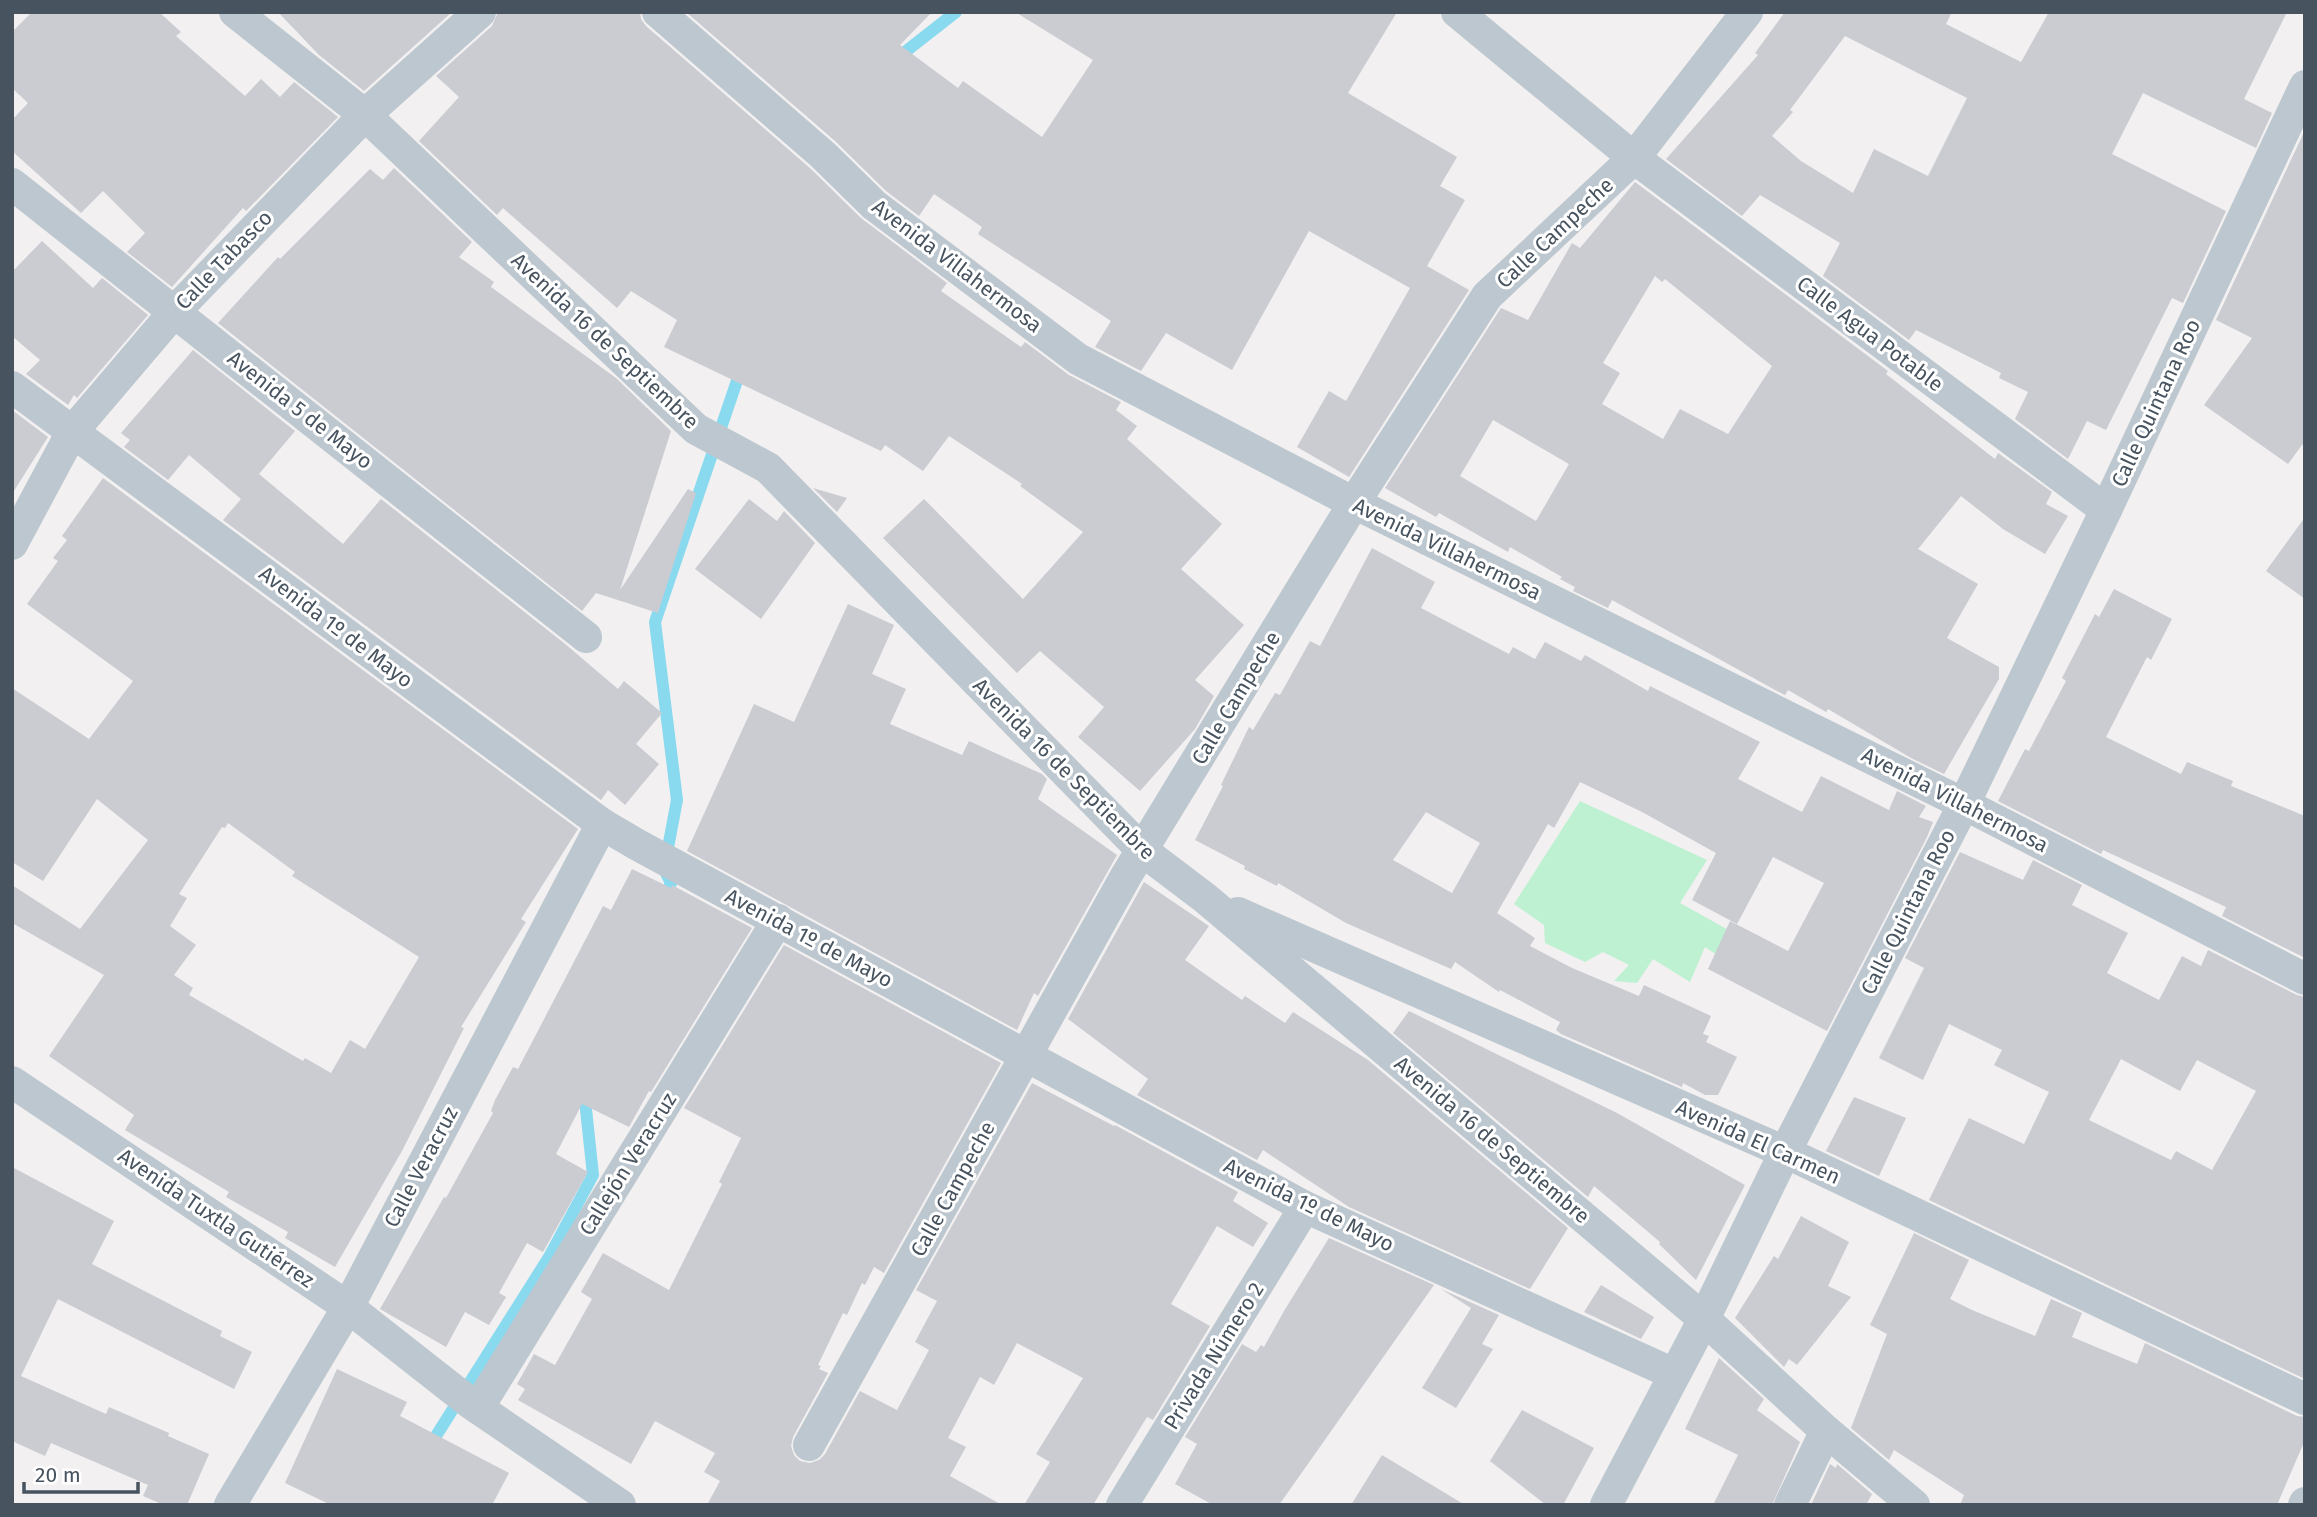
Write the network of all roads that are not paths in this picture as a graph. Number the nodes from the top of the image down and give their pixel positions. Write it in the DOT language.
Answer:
graph roads {
  1 [pos="235,12"];
  2 [pos="480,12"];
  3 [pos="658,12"];
  4 [pos="1457,12"];
  5 [pos="1747,12"];
  6 [pos="2305,86"];
  7 [pos="365,115"];
  8 [pos="1634,158"];
  9 [pos="12,184"];
  10 [pos="175,311"];
  11 [pos="12,387"];
  12 [pos="72,432"];
  13 [pos="1354,503"];
  14 [pos="2106,510"];
  15 [pos="12,544"];
  16 [pos="586,637"];
  17 [pos="1964,804"];
  18 [pos="602,824"];
  19 [pos="1143,851"];
  20 [pos="1205,898"];
  21 [pos="778,920"];
  22 [pos="2305,979"];
  23 [pos="1027,1056"];
  24 [pos="12,1082"];
  25 [pos="1785,1152"];
  26 [pos="1306,1207"];
  27 [pos="348,1307"];
  28 [pos="1704,1319"];
  29 [pos="1674,1374"];
  30 [pos="2305,1399"];
  31 [pos="474,1405"];
  32 [pos="1826,1431"];
  33 [pos="809,1446"];
  34 [pos="230,1505"];
  35 [pos="620,1505"];
  36 [pos="1122,1505"];
  37 [pos="1606,1505"];
  38 [pos="1790,1505"];
  39 [pos="1914,1505"];
  1 -- 7 [label="street, Avenida 16 de Septiembre"];
  2 -- 7 [label="street, Calle Tabasco"];
  3 -- 13 [label="street, Avenida Villahermosa"];
  4 -- 8 [label="street, Calle Agua Potable"];
  5 -- 8 [label="street, Calle Campeche"];
  6 -- 14 [label="street, Calle Quintana Roo"];
  7 -- 10 [label="street, Calle Tabasco"];
  7 -- 19 [label="street, Avenida 16 de Septiembre"];
  8 -- 13 [label="street, Calle Campeche"];
  8 -- 14 [label="street, Calle Agua Potable"];
  9 -- 10 [label="street, Avenida 5 de Mayo"];
  10 -- 12 [label="street, Calle Tabasco"];
  10 -- 16 [label="street, Avenida 5 de Mayo"];
  11 -- 12 [label="street, Avenida 1º de Mayo"];
  12 -- 15 [label="street, Calle Tabasco"];
  12 -- 18 [label="street, Avenida 1º de Mayo"];
  13 -- 17 [label="street, Avenida Villahermosa"];
  13 -- 19 [label="street, Calle Campeche"];
  14 -- 17 [label="street, Calle Quintana Roo"];
  17 -- 22 [label="street, Avenida Villahermosa"];
  17 -- 25 [label="street, Calle Quintana Roo"];
  18 -- 21 [label="street, Avenida 1º de Mayo"];
  18 -- 27 [label="street, Calle Veracruz"];
  19 -- 20 [label="street, Avenida 16 de Septiembre"];
  19 -- 23 [label="street, Calle Campeche"];
  20 -- 25 [label="street, Avenida El Carmen"];
  20 -- 28 [label="street, Avenida 16 de Septiembre"];
  21 -- 23 [label="street, Avenida 1º de Mayo"];
  21 -- 31 [label="street, Callejón Veracruz"];
  23 -- 26 [label="street, Avenida 1º de Mayo"];
  23 -- 33 [label="street, Calle Campeche"];
  24 -- 27 [label="street, Avenida Tuxtla Gutiérrez"];
  25 -- 28 [label="street, Calle Quintana Roo"];
  25 -- 30 [label="street, Avenida El Carmen"];
  26 -- 29 [label="street, Avenida 1º de Mayo"];
  26 -- 36 [label="street, Privada Número 2"];
  27 -- 31 [label="street, Avenida Tuxtla Gutiérrez"];
  27 -- 34 [label="street, Calle Veracruz"];
  28 -- 29 [label="street, Calle Quintana Roo"];
  28 -- 32 [label="street, Avenida 16 de Septiembre"];
  29 -- 37 [label="street, Calle Quintana Roo"];
  31 -- 35 [label="street"];
  32 -- 38 [label="street"];
  32 -- 39 [label="street, Avenida 16 de Septiembre"];
}
